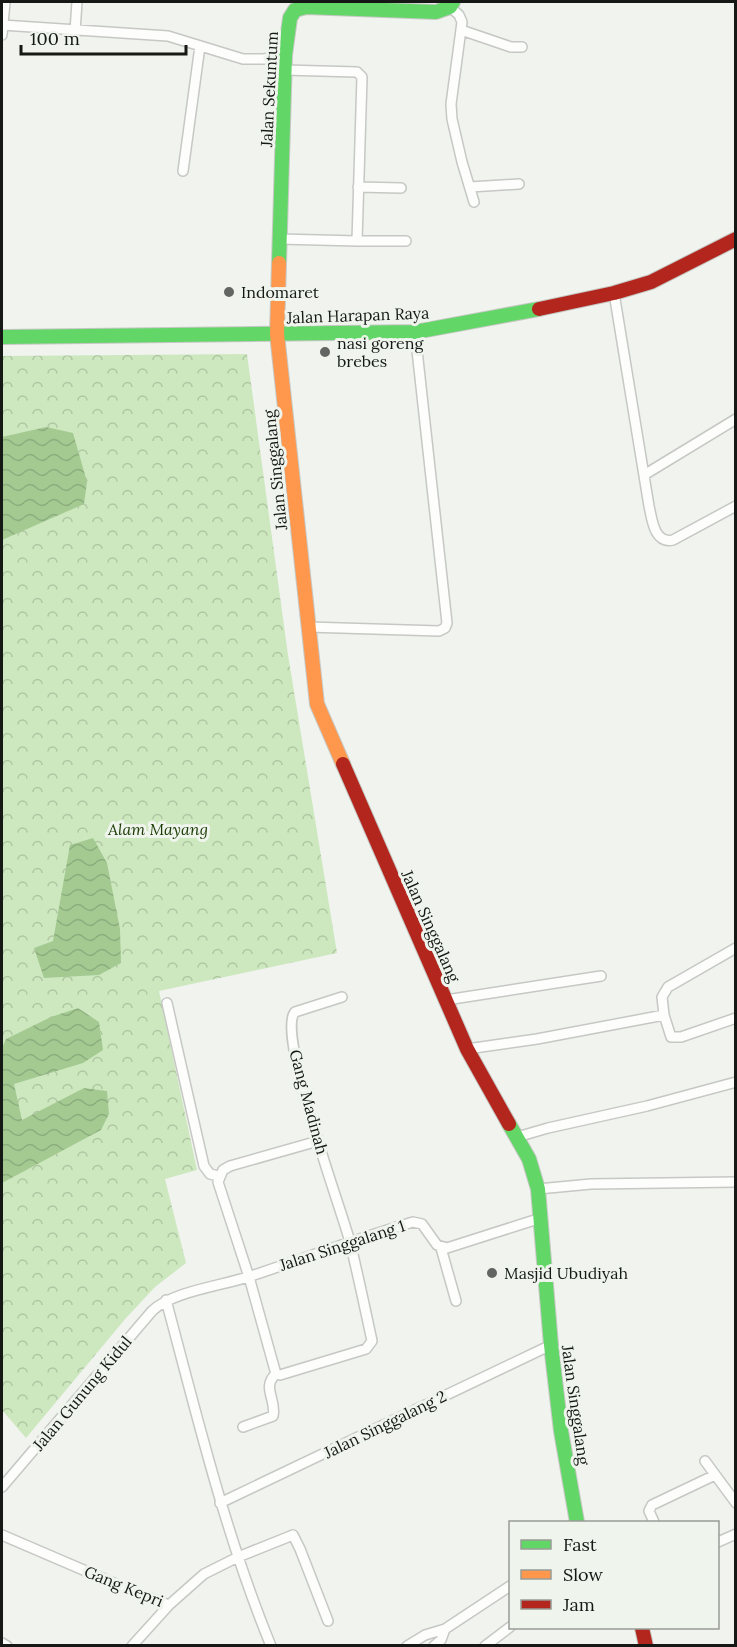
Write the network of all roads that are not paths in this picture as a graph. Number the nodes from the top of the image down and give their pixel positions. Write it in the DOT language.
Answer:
graph roads {
  1 [pos="5,2"];
  2 [pos="77,2"];
  3 [pos="452,4"];
  4 [pos="363,5"];
  5 [pos="2,26"];
  6 [pos="461,30"];
  7 [pos="75,31"];
  8 [pos="2,35"];
  9 [pos="200,46"];
  10 [pos="522,47"];
  11 [pos="285,55"];
  12 [pos="284,70"];
  13 [pos="183,171"];
  14 [pos="519,184"];
  15 [pos="358,187"];
  16 [pos="470,187"];
  17 [pos="400,188"];
  18 [pos="474,202"];
  19 [pos="280,239"];
  20 [pos="357,241"];
  21 [pos="406,241"];
  22 [pos="734,244"];
  23 [pos="614,293"];
  24 [pos="415,332"];
  25 [pos="277,334"];
  26 [pos="2,337"];
  27 [pos="735,420"];
  28 [pos="644,475"];
  29 [pos="735,506"];
  30 [pos="308,627"];
  31 [pos="735,948"];
  32 [pos="601,976"];
  33 [pos="342,997"];
  34 [pos="446,1000"];
  35 [pos="167,1003"];
  36 [pos="664,1015"];
  37 [pos="735,1018"];
  38 [pos="467,1049"];
  39 [pos="735,1082"];
  40 [pos="517,1137"];
  41 [pos="318,1141"];
  42 [pos="219,1176"];
  43 [pos="735,1182"];
  44 [pos="538,1189"];
  45 [pos="541,1218"];
  46 [pos="350,1241"];
  47 [pos="441,1248"];
  48 [pos="249,1277"];
  49 [pos="165,1300"];
  50 [pos="456,1301"];
  51 [pos="551,1345"];
  52 [pos="276,1374"];
  53 [pos="243,1427"];
  54 [pos="705,1461"];
  55 [pos="715,1475"];
  56 [pos="2,1488"];
  57 [pos="220,1503"];
  58 [pos="735,1503"];
  59 [pos="577,1521"];
  60 [pos="654,1521"];
  61 [pos="735,1534"];
  62 [pos="2,1535"];
  63 [pos="719,1541"];
  64 [pos="238,1557"];
  65 [pos="509,1587"];
  66 [pos="169,1605"];
  67 [pos="328,1621"];
  68 [pos="509,1628"];
  69 [pos="445,1629"];
  70 [pos="642,1629"];
  71 [pos="2,1643"];
  72 [pos="7,1646"];
  73 [pos="132,1646"];
  74 [pos="271,1646"];
  75 [pos="407,1646"];
  76 [pos="434,1646"];
  77 [pos="485,1646"];
  78 [pos="646,1646"];
  1 -- 5 [label="street"];
  2 -- 7 [label="street"];
  3 -- 4 [label="main road, Jalan Sekuntum"];
  3 -- 6 [label="street"];
  4 -- 11 [label="main road, Jalan Sekuntum"];
  5 -- 7 [label="street"];
  5 -- 8 [label="street"];
  6 -- 10 [label="street"];
  6 -- 16 [label="street"];
  7 -- 9 [label="street"];
  9 -- 11 [label="street"];
  9 -- 13 [label="street"];
  11 -- 12 [label="main road, Jalan Sekuntum"];
  12 -- 15 [label="street"];
  12 -- 19 [label="main road, Jalan Sekuntum"];
  14 -- 16 [label="street"];
  15 -- 17 [label="street"];
  15 -- 20 [label="street"];
  16 -- 18 [label="street"];
  19 -- 20 [label="street"];
  19 -- 25 [label="main road, Jalan Sekuntum"];
  20 -- 21 [label="street"];
  22 -- 23 [label="main road, Jalan Harapan Raya"];
  23 -- 24 [label="main road, Jalan Harapan Raya"];
  23 -- 28 [label="street"];
  24 -- 25 [label="main road, Jalan Harapan Raya"];
  24 -- 30 [label="street"];
  25 -- 26 [label="main road, Jalan Harapan Raya"];
  25 -- 30 [label="main road, Jalan Singgalang"];
  27 -- 28 [label="street"];
  28 -- 29 [label="street"];
  30 -- 34 [label="main road, Jalan Singgalang"];
  31 -- 36 [label="street"];
  32 -- 34 [label="street"];
  33 -- 41 [label="street, Gang Madinah"];
  34 -- 38 [label="main road, Jalan Singgalang"];
  35 -- 42 [label="street"];
  36 -- 37 [label="street"];
  36 -- 38 [label="street"];
  38 -- 40 [label="main road, Jalan Singgalang"];
  39 -- 40 [label="street"];
  40 -- 44 [label="main road, Jalan Singgalang"];
  41 -- 42 [label="street"];
  41 -- 46 [label="street, Gang Madinah"];
  42 -- 48 [label="street"];
  43 -- 44 [label="street"];
  44 -- 45 [label="main road, Jalan Singgalang"];
  45 -- 47 [label="street"];
  45 -- 51 [label="main road, Jalan Singgalang"];
  46 -- 47 [label="street, Jalan Singgalang 1"];
  46 -- 48 [label="street, Jalan Singgalang 1"];
  46 -- 52 [label="street, Gang Madinah"];
  47 -- 50 [label="street"];
  48 -- 49 [label="street, Jalan Singgalang 1"];
  48 -- 52 [label="street"];
  49 -- 56 [label="street, Jalan Gunung Kidul"];
  49 -- 57 [label="street"];
  51 -- 57 [label="street, Jalan Singgalang 2"];
  51 -- 59 [label="main road, Jalan Singgalang"];
  52 -- 53 [label="street"];
  54 -- 55 [label="street"];
  55 -- 58 [label="street"];
  55 -- 60 [label="street"];
  57 -- 64 [label="street"];
  61 -- 63 [label="street"];
  62 -- 66 [label="street, Gang Kepri"];
  64 -- 66 [label="street, Gang Kepri"];
  64 -- 67 [label="street, Gang Kepri"];
  64 -- 74 [label="street"];
  65 -- 69 [label="street"];
  66 -- 73 [label="street"];
  68 -- 77 [label="street"];
  69 -- 75 [label="street"];
  69 -- 76 [label="street"];
  70 -- 78 [label="main road"];
  71 -- 72 [label="street"];
}
